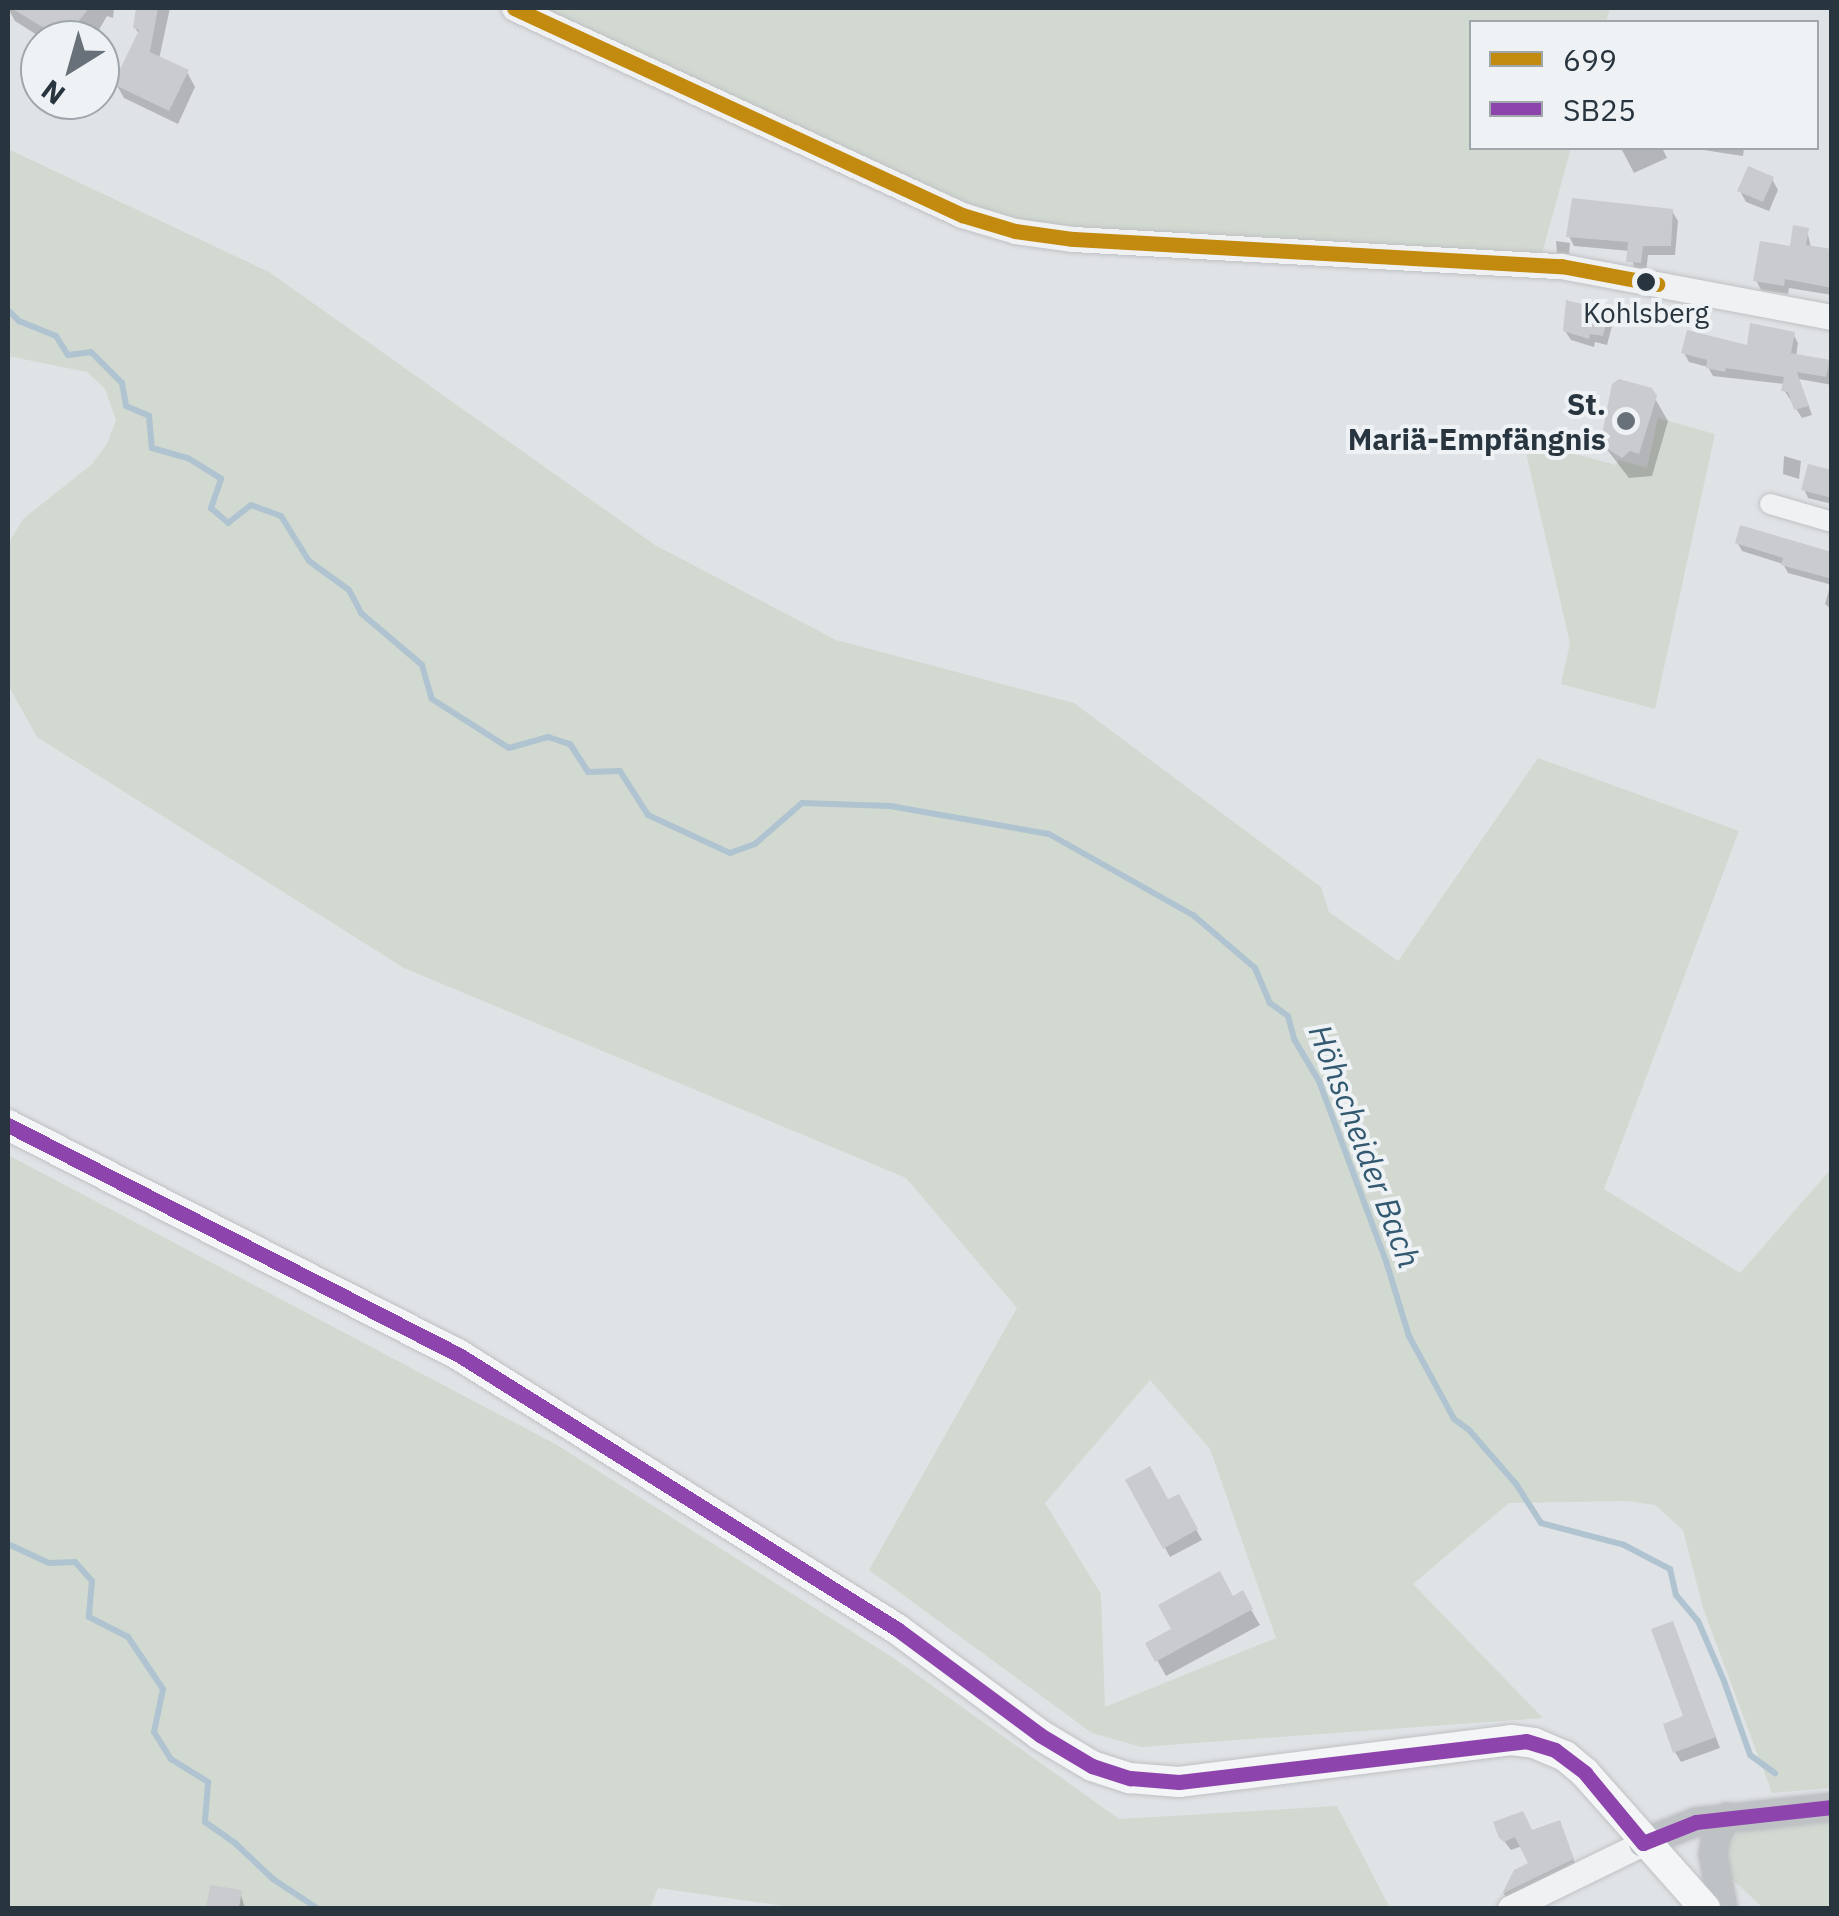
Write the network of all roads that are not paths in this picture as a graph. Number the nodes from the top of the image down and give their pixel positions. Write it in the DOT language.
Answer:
graph roads {
  1 [pos="514,8"];
  2 [pos="1832,318"];
  3 [pos="1770,504"];
  4 [pos="1832,522"];
  5 [pos="8,1125"];
  6 [pos="1832,1807"];
  7 [pos="1727,1816"];
  8 [pos="1643,1843"];
  9 [pos="1510,1908"];
  10 [pos="1705,1908"];
  11 [pos="1723,1908"];
  1 -- 2 [label="street"];
  3 -- 4 [label="street"];
  5 -- 8 [label="main road"];
  6 -- 7 [label="main road"];
  7 -- 8 [label="main road"];
  7 -- 11 [label="main road"];
  8 -- 9 [label="street"];
  8 -- 10 [label="main road"];
}
